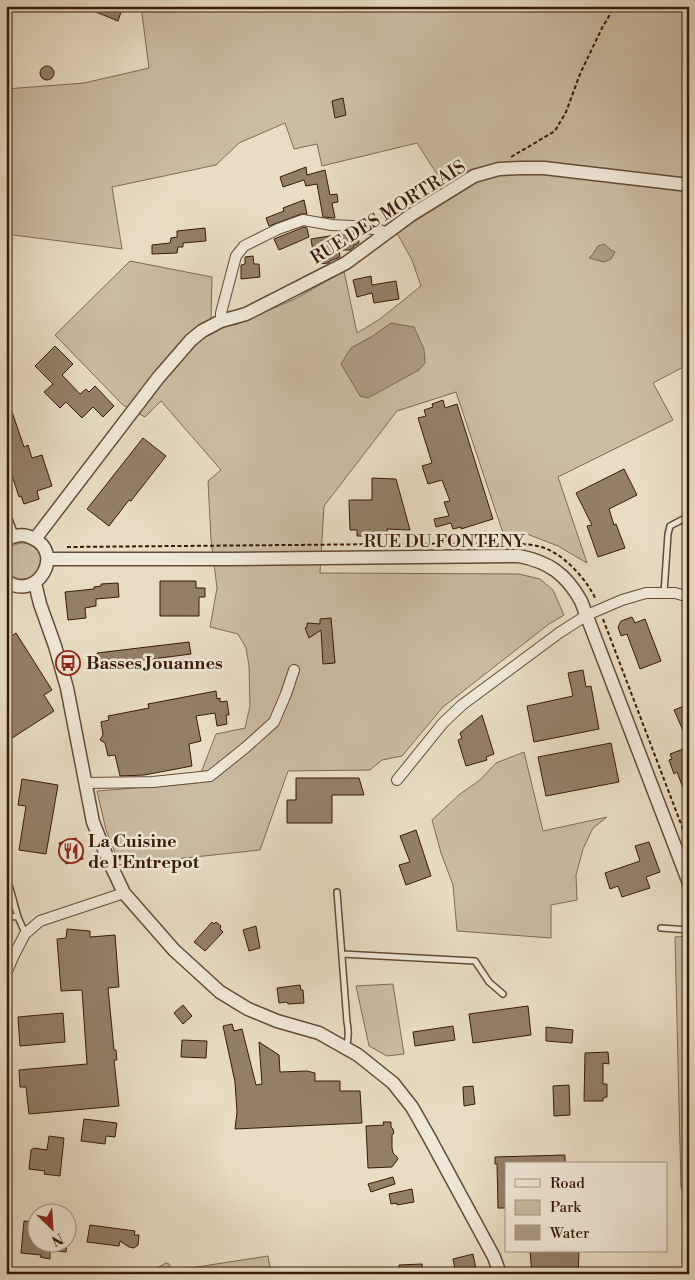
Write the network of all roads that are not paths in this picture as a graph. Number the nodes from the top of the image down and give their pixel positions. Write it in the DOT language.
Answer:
graph roads {
  1 [pos="689,186"];
  2 [pos="387,233"];
  3 [pos="221,321"];
  4 [pos="689,516"];
  5 [pos="6,520"];
  6 [pos="9,539"];
  7 [pos="35,539"];
  8 [pos="48,560"];
  9 [pos="6,581"];
  10 [pos="34,583"];
  11 [pos="664,593"];
  12 [pos="689,597"];
  13 [pos="587,615"];
  14 [pos="294,670"];
  15 [pos="397,780"];
  16 [pos="86,783"];
  17 [pos="6,874"];
  18 [pos="689,883"];
  19 [pos="337,892"];
  20 [pos="124,893"];
  21 [pos="6,916"];
  22 [pos="18,916"];
  23 [pos="661,928"];
  24 [pos="689,930"];
  25 [pos="25,934"];
  26 [pos="342,954"];
  27 [pos="6,974"];
  28 [pos="502,994"];
  29 [pos="345,1048"];
  30 [pos="500,1274"];
  1 -- 2 [label="street, RUE DES MORTRAIS"];
  2 -- 3 [label="street, RUE DES MORTRAIS"];
  2 -- 3 [label="street"];
  3 -- 7 [label="street, RUE DES MORTRAIS"];
  4 -- 11 [label="lane"];
  5 -- 6 [label="street"];
  6 -- 7 [label="street"];
  7 -- 8 [label="street"];
  8 -- 10 [label="street"];
  8 -- 13 [label="street, RUE DU FONTENY"];
  9 -- 10 [label="street"];
  10 -- 16 [label="street"];
  11 -- 12 [label="street"];
  11 -- 13 [label="street"];
  13 -- 15 [label="street"];
  13 -- 18 [label="street, RUE DU FONTENY"];
  14 -- 16 [label="street"];
  16 -- 20 [label="street"];
  17 -- 22 [label="lane"];
  19 -- 26 [label="lane"];
  20 -- 25 [label="street"];
  20 -- 29 [label="street"];
  21 -- 22 [label="lane"];
  22 -- 25 [label="lane"];
  23 -- 24 [label="lane"];
  25 -- 27 [label="street"];
  26 -- 28 [label="lane"];
  26 -- 29 [label="lane"];
  29 -- 30 [label="street"];
}
